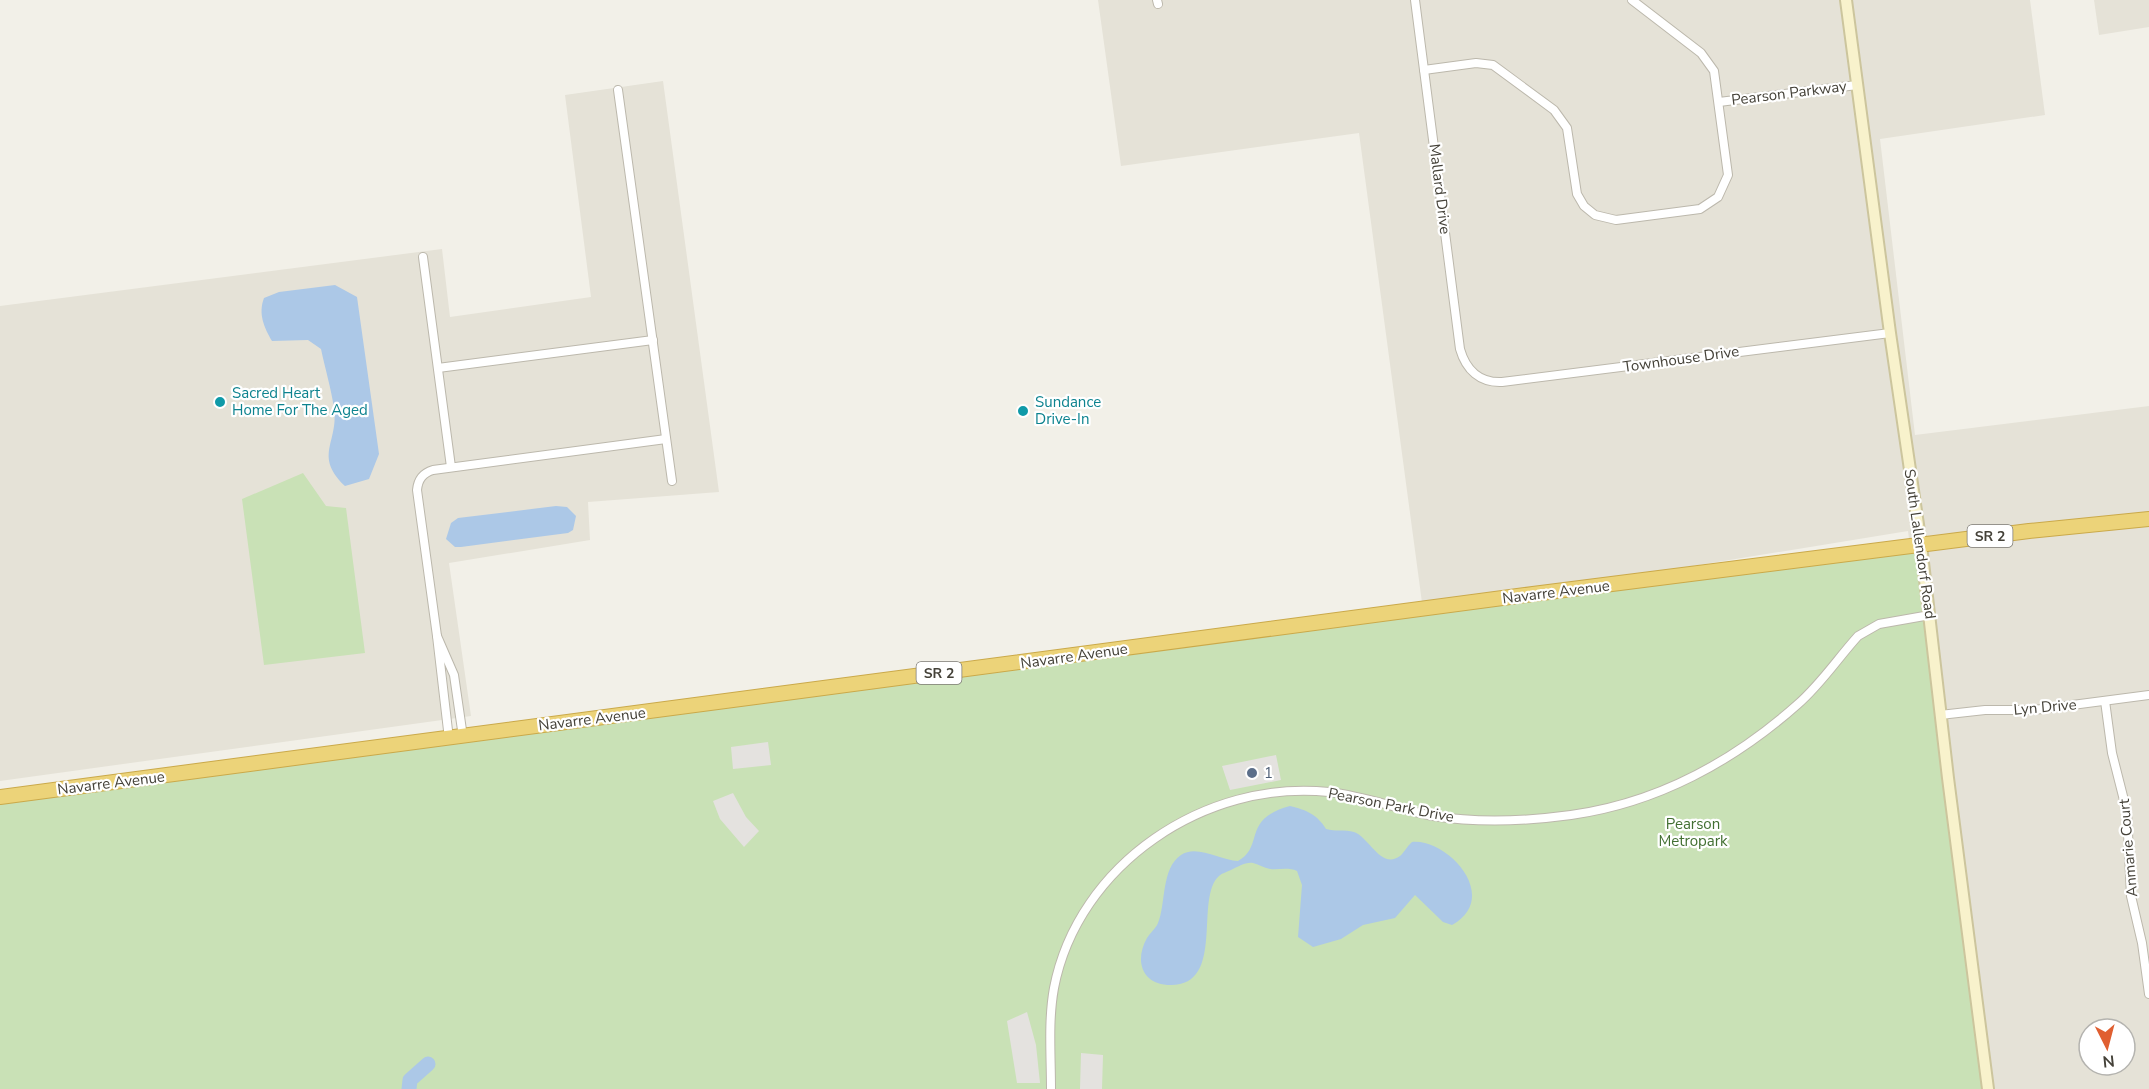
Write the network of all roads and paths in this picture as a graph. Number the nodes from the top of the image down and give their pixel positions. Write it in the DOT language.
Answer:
graph roads {
  1 [pos="1415,0"];
  2 [pos="1632,0"];
  3 [pos="1846,0"];
  4 [pos="1424,70"];
  5 [pos="1857,85"];
  6 [pos="618,90"];
  7 [pos="1719,102"];
  8 [pos="423,257"];
  9 [pos="1890,333"];
  10 [pos="653,340"];
  11 [pos="438,368"];
  12 [pos="1475,374"];
  13 [pos="666,439"];
  14 [pos="451,467"];
  15 [pos="672,481"];
  16 [pos="2149,519"];
  17 [pos="1921,545"];
  18 [pos="1930,615"];
  19 [pos="437,636"];
  20 [pos="2149,695"];
  21 [pos="2105,701"];
  22 [pos="1940,715"];
  23 [pos="456,738"];
  24 [pos="0,797"];
  25 [pos="2149,994"];
  26 [pos="1051,1089"];
  27 [pos="1988,1089"];
  1 -- 4 [label="street, Mallard Drive"];
  2 -- 7 [label="street, Pearson Parkway"];
  3 -- 5 [label="street, South Lallendorf Road"];
  4 -- 7 [label="street"];
  4 -- 12 [label="street, Mallard Drive"];
  5 -- 7 [label="street, Pearson Parkway"];
  5 -- 9 [label="street, South Lallendorf Road"];
  6 -- 10 [label="street"];
  8 -- 11 [label="street"];
  9 -- 12 [label="street, Townhouse Drive"];
  9 -- 17 [label="street, South Lallendorf Road"];
  10 -- 11 [label="street"];
  10 -- 13 [label="street"];
  11 -- 14 [label="street"];
  13 -- 14 [label="street"];
  13 -- 15 [label="street"];
  14 -- 19 [label="street"];
  16 -- 17 [label="highway, Navarre Avenue / SR 2"];
  17 -- 18 [label="street, South Lallendorf Road"];
  17 -- 23 [label="highway, Navarre Avenue / SR 2"];
  18 -- 22 [label="street, South Lallendorf Road"];
  18 -- 26 [label="street, Pearson Park Drive"];
  19 -- 23 [label="street"];
  19 -- 23 [label="street"];
  20 -- 21 [label="street, Lyn Drive"];
  21 -- 22 [label="street, Lyn Drive"];
  21 -- 25 [label="street, Anmarie Court"];
  22 -- 27 [label="street, South Lallendorf Road"];
  23 -- 24 [label="highway, Navarre Avenue / SR 2"];
}
